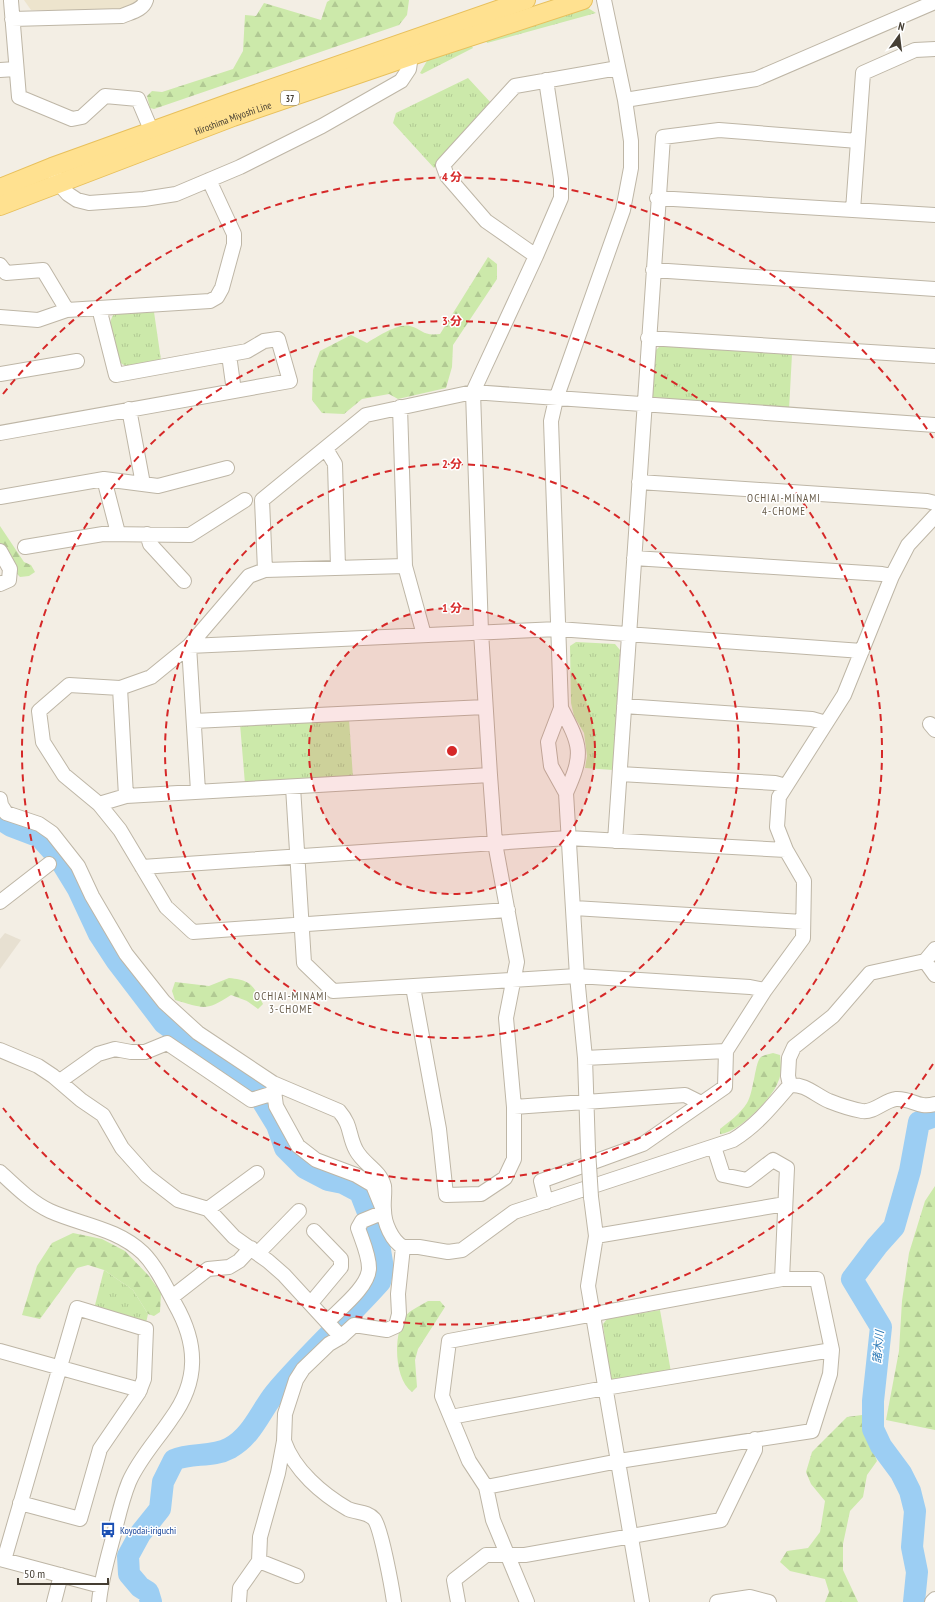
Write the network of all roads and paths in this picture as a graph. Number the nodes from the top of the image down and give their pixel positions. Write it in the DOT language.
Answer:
graph roads {
  1 [pos="146,0"];
  2 [pos="526,0"];
  3 [pos="583,0"];
  4 [pos="604,0"];
  5 [pos="11,1"];
  6 [pos="935,2"];
  7 [pos="8,24"];
  8 [pos="935,49"];
  9 [pos="411,56"];
  10 [pos="618,68"];
  11 [pos="16,69"];
  12 [pos="0,70"];
  13 [pos="546,80"];
  14 [pos="625,100"];
  15 [pos="152,132"];
  16 [pos="858,141"];
  17 [pos="52,167"];
  18 [pos="209,180"];
  19 [pos="59,184"];
  20 [pos="0,188"];
  21 [pos="658,198"];
  22 [pos="0,206"];
  23 [pos="853,210"];
  24 [pos="935,215"];
  25 [pos="536,256"];
  26 [pos="0,265"];
  27 [pos="653,270"];
  28 [pos="935,289"];
  29 [pos="99,308"];
  30 [pos="67,310"];
  31 [pos="0,317"];
  32 [pos="648,338"];
  33 [pos="229,355"];
  34 [pos="935,356"];
  35 [pos="77,361"];
  36 [pos="0,374"];
  37 [pos="234,391"];
  38 [pos="473,392"];
  39 [pos="556,399"];
  40 [pos="644,405"];
  41 [pos="400,408"];
  42 [pos="129,409"];
  43 [pos="935,425"];
  44 [pos="0,433"];
  45 [pos="326,449"];
  46 [pos="227,468"];
  47 [pos="104,479"];
  48 [pos="639,482"];
  49 [pos="143,484"];
  50 [pos="0,497"];
  51 [pos="245,500"];
  52 [pos="935,503"];
  53 [pos="935,516"];
  54 [pos="118,533"];
  55 [pos="147,534"];
  56 [pos="24,547"];
  57 [pos="0,551"];
  58 [pos="634,558"];
  59 [pos="405,566"];
  60 [pos="338,567"];
  61 [pos="266,570"];
  62 [pos="892,576"];
  63 [pos="184,581"];
  64 [pos="0,584"];
  65 [pos="558,629"];
  66 [pos="481,632"];
  67 [pos="628,634"];
  68 [pos="424,635"];
  69 [pos="189,646"];
  70 [pos="862,652"];
  71 [pos="120,688"];
  72 [pos="624,706"];
  73 [pos="485,707"];
  74 [pos="561,708"];
  75 [pos="194,721"];
  76 [pos="826,723"];
  77 [pos="490,774"];
  78 [pos="620,774"];
  79 [pos="786,786"];
  80 [pos="293,787"];
  81 [pos="198,791"];
  82 [pos="566,793"];
  83 [pos="126,796"];
  84 [pos="0,799"];
  85 [pos="99,804"];
  86 [pos="568,838"];
  87 [pos="615,841"];
  88 [pos="496,843"];
  89 [pos="786,850"];
  90 [pos="298,855"];
  91 [pos="49,864"];
  92 [pos="142,866"];
  93 [pos="0,902"];
  94 [pos="574,908"];
  95 [pos="508,910"];
  96 [pos="803,922"];
  97 [pos="302,924"];
  98 [pos="935,949"];
  99 [pos="925,961"];
  100 [pos="935,975"];
  101 [pos="577,976"];
  102 [pos="514,978"];
  103 [pos="412,987"];
  104 [pos="765,990"];
  105 [pos="0,1050"];
  106 [pos="726,1051"];
  107 [pos="585,1058"];
  108 [pos="60,1081"];
  109 [pos="790,1085"];
  110 [pos="268,1092"];
  111 [pos="586,1101"];
  112 [pos="700,1103"];
  113 [pos="935,1104"];
  114 [pos="514,1107"];
  115 [pos="714,1147"];
  116 [pos="0,1172"];
  117 [pos="257,1173"];
  118 [pos="546,1202"];
  119 [pos="785,1204"];
  120 [pos="208,1209"];
  121 [pos="299,1211"];
  122 [pos="373,1216"];
  123 [pos="314,1231"];
  124 [pos="596,1236"];
  125 [pos="403,1247"];
  126 [pos="254,1251"];
  127 [pos="782,1279"];
  128 [pos="172,1297"];
  129 [pos="311,1303"];
  130 [pos="593,1315"];
  131 [pos="334,1329"];
  132 [pos="832,1350"];
  133 [pos="0,1351"];
  134 [pos="60,1367"];
  135 [pos="605,1388"];
  136 [pos="140,1390"];
  137 [pos="451,1417"];
  138 [pos="755,1439"];
  139 [pos="284,1441"];
  140 [pos="618,1461"];
  141 [pos="486,1487"];
  142 [pos="20,1503"];
  143 [pos="632,1536"];
  144 [pos="508,1554"];
  145 [pos="2,1559"];
  146 [pos="259,1561"];
  147 [pos="61,1575"];
  148 [pos="297,1576"];
  149 [pos="101,1586"];
  150 [pos="935,1599"];
  151 [pos="54,1602"];
  152 [pos="99,1602"];
  153 [pos="239,1602"];
  154 [pos="394,1602"];
  155 [pos="458,1602"];
  156 [pos="527,1602"];
  157 [pos="642,1602"];
  158 [pos="717,1602"];
  159 [pos="769,1602"];
  160 [pos="932,1602"];
  1 -- 7 [label="street"];
  2 -- 15 [label="main road, Hiroshima Miyoshi Line / 37"];
  3 -- 9 [label="main road, Hiroshima Miyoshi Line / 37"];
  4 -- 10 [label="street"];
  5 -- 7 [label="street"];
  6 -- 14 [label="street"];
  7 -- 11 [label="street"];
  8 -- 16 [label="street"];
  9 -- 18 [label="street"];
  9 -- 19 [label="main road, Hiroshima Miyoshi Line / 37"];
  10 -- 13 [label="street"];
  10 -- 14 [label="street"];
  11 -- 12 [label="street"];
  11 -- 15 [label="street"];
  13 -- 25 [label="street"];
  13 -- 25 [label="street"];
  14 -- 39 [label="street"];
  15 -- 17 [label="main road, Hiroshima Miyoshi Line / 37"];
  16 -- 21 [label="street"];
  16 -- 23 [label="street"];
  17 -- 19 [label="street"];
  17 -- 20 [label="main road, Hiroshima Miyoshi Line / 37"];
  18 -- 19 [label="street"];
  18 -- 29 [label="street"];
  19 -- 22 [label="main road, Hiroshima Miyoshi Line / 37"];
  21 -- 23 [label="street"];
  21 -- 27 [label="street"];
  23 -- 24 [label="street"];
  25 -- 38 [label="street"];
  26 -- 30 [label="street"];
  27 -- 28 [label="street"];
  27 -- 32 [label="street"];
  29 -- 30 [label="street"];
  29 -- 33 [label="street"];
  30 -- 31 [label="street"];
  32 -- 34 [label="street"];
  32 -- 40 [label="street"];
  33 -- 37 [label="street"];
  33 -- 37 [label="street"];
  35 -- 36 [label="street"];
  37 -- 42 [label="street"];
  38 -- 39 [label="street"];
  38 -- 41 [label="street"];
  38 -- 66 [label="street"];
  39 -- 40 [label="street"];
  39 -- 65 [label="street"];
  40 -- 43 [label="street"];
  40 -- 48 [label="street"];
  41 -- 45 [label="street"];
  41 -- 59 [label="street"];
  42 -- 44 [label="street"];
  42 -- 49 [label="street"];
  45 -- 60 [label="street"];
  45 -- 61 [label="street"];
  46 -- 49 [label="street"];
  47 -- 49 [label="street"];
  47 -- 50 [label="street"];
  47 -- 54 [label="street"];
  48 -- 52 [label="street"];
  48 -- 58 [label="street"];
  51 -- 55 [label="street"];
  53 -- 62 [label="street"];
  54 -- 55 [label="street"];
  54 -- 56 [label="street"];
  55 -- 63 [label="street"];
  57 -- 64 [label="street"];
  58 -- 62 [label="street"];
  58 -- 67 [label="street"];
  59 -- 60 [label="street"];
  59 -- 68 [label="street"];
  60 -- 61 [label="street"];
  61 -- 69 [label="street"];
  62 -- 70 [label="street"];
  65 -- 66 [label="street"];
  65 -- 67 [label="street"];
  65 -- 74 [label="street"];
  66 -- 68 [label="street"];
  66 -- 73 [label="street"];
  67 -- 70 [label="street"];
  67 -- 72 [label="street"];
  68 -- 69 [label="street"];
  69 -- 71 [label="street"];
  69 -- 75 [label="street"];
  70 -- 76 [label="street"];
  71 -- 83 [label="street"];
  71 -- 85 [label="street"];
  72 -- 76 [label="street"];
  72 -- 78 [label="street"];
  73 -- 75 [label="street"];
  73 -- 77 [label="street"];
  74 -- 82 [label="street"];
  74 -- 82 [label="street"];
  75 -- 81 [label="street"];
  76 -- 79 [label="street"];
  77 -- 80 [label="street"];
  77 -- 88 [label="street"];
  78 -- 79 [label="street"];
  78 -- 87 [label="street"];
  79 -- 89 [label="street"];
  80 -- 81 [label="street"];
  80 -- 90 [label="street"];
  81 -- 83 [label="street"];
  82 -- 86 [label="street"];
  83 -- 85 [label="street"];
  84 -- 110 [label="street"];
  85 -- 92 [label="street"];
  86 -- 87 [label="street"];
  86 -- 88 [label="street"];
  86 -- 94 [label="street"];
  87 -- 89 [label="street"];
  88 -- 90 [label="street"];
  88 -- 95 [label="street"];
  89 -- 96 [label="street"];
  90 -- 92 [label="street"];
  90 -- 97 [label="street"];
  91 -- 93 [label="street"];
  92 -- 97 [label="street"];
  94 -- 96 [label="street"];
  94 -- 101 [label="street"];
  95 -- 97 [label="street"];
  95 -- 102 [label="street"];
  96 -- 104 [label="street"];
  97 -- 103 [label="street"];
  98 -- 99 [label="street"];
  99 -- 100 [label="street"];
  99 -- 109 [label="street"];
  101 -- 102 [label="street"];
  101 -- 104 [label="street"];
  101 -- 107 [label="street"];
  102 -- 103 [label="street"];
  102 -- 114 [label="street"];
  103 -- 114 [label="street"];
  104 -- 106 [label="street"];
  105 -- 108 [label="street"];
  106 -- 107 [label="street"];
  106 -- 112 [label="street"];
  107 -- 111 [label="street"];
  108 -- 110 [label="street"];
  108 -- 120 [label="street"];
  109 -- 113 [label="street"];
  109 -- 115 [label="street"];
  110 -- 122 [label="street"];
  110 -- 122 [label="street"];
  111 -- 112 [label="street"];
  111 -- 114 [label="street"];
  111 -- 124 [label="street, bridge"];
  112 -- 118 [label="street"];
  115 -- 118 [label="street"];
  115 -- 119 [label="street"];
  116 -- 128 [label="street"];
  117 -- 120 [label="street"];
  118 -- 125 [label="street"];
  119 -- 124 [label="street"];
  119 -- 127 [label="street"];
  120 -- 126 [label="street"];
  121 -- 126 [label="street"];
  122 -- 125 [label="street"];
  122 -- 131 [label="street"];
  123 -- 129 [label="street"];
  124 -- 130 [label="street"];
  125 -- 131 [label="street"];
  126 -- 128 [label="street"];
  126 -- 129 [label="street"];
  127 -- 130 [label="street"];
  127 -- 132 [label="street"];
  128 -- 149 [label="street"];
  129 -- 131 [label="street"];
  130 -- 135 [label="street"];
  130 -- 137 [label="street"];
  131 -- 139 [label="street"];
  132 -- 135 [label="street"];
  132 -- 138 [label="street"];
  133 -- 134 [label="street"];
  134 -- 136 [label="street"];
  134 -- 136 [label="street"];
  134 -- 142 [label="street"];
  135 -- 137 [label="street"];
  135 -- 140 [label="street"];
  136 -- 142 [label="street"];
  137 -- 141 [label="street"];
  138 -- 140 [label="street"];
  138 -- 143 [label="street"];
  139 -- 146 [label="street"];
  139 -- 154 [label="street"];
  140 -- 141 [label="street"];
  140 -- 143 [label="street"];
  141 -- 144 [label="street"];
  142 -- 145 [label="street"];
  143 -- 144 [label="street"];
  143 -- 157 [label="street"];
  144 -- 155 [label="street"];
  144 -- 156 [label="street"];
  145 -- 147 [label="street"];
  146 -- 148 [label="street"];
  146 -- 153 [label="street"];
  147 -- 149 [label="street"];
  147 -- 151 [label="street"];
  149 -- 152 [label="street"];
  150 -- 160 [label="street"];
  158 -- 159 [label="street"];
}
